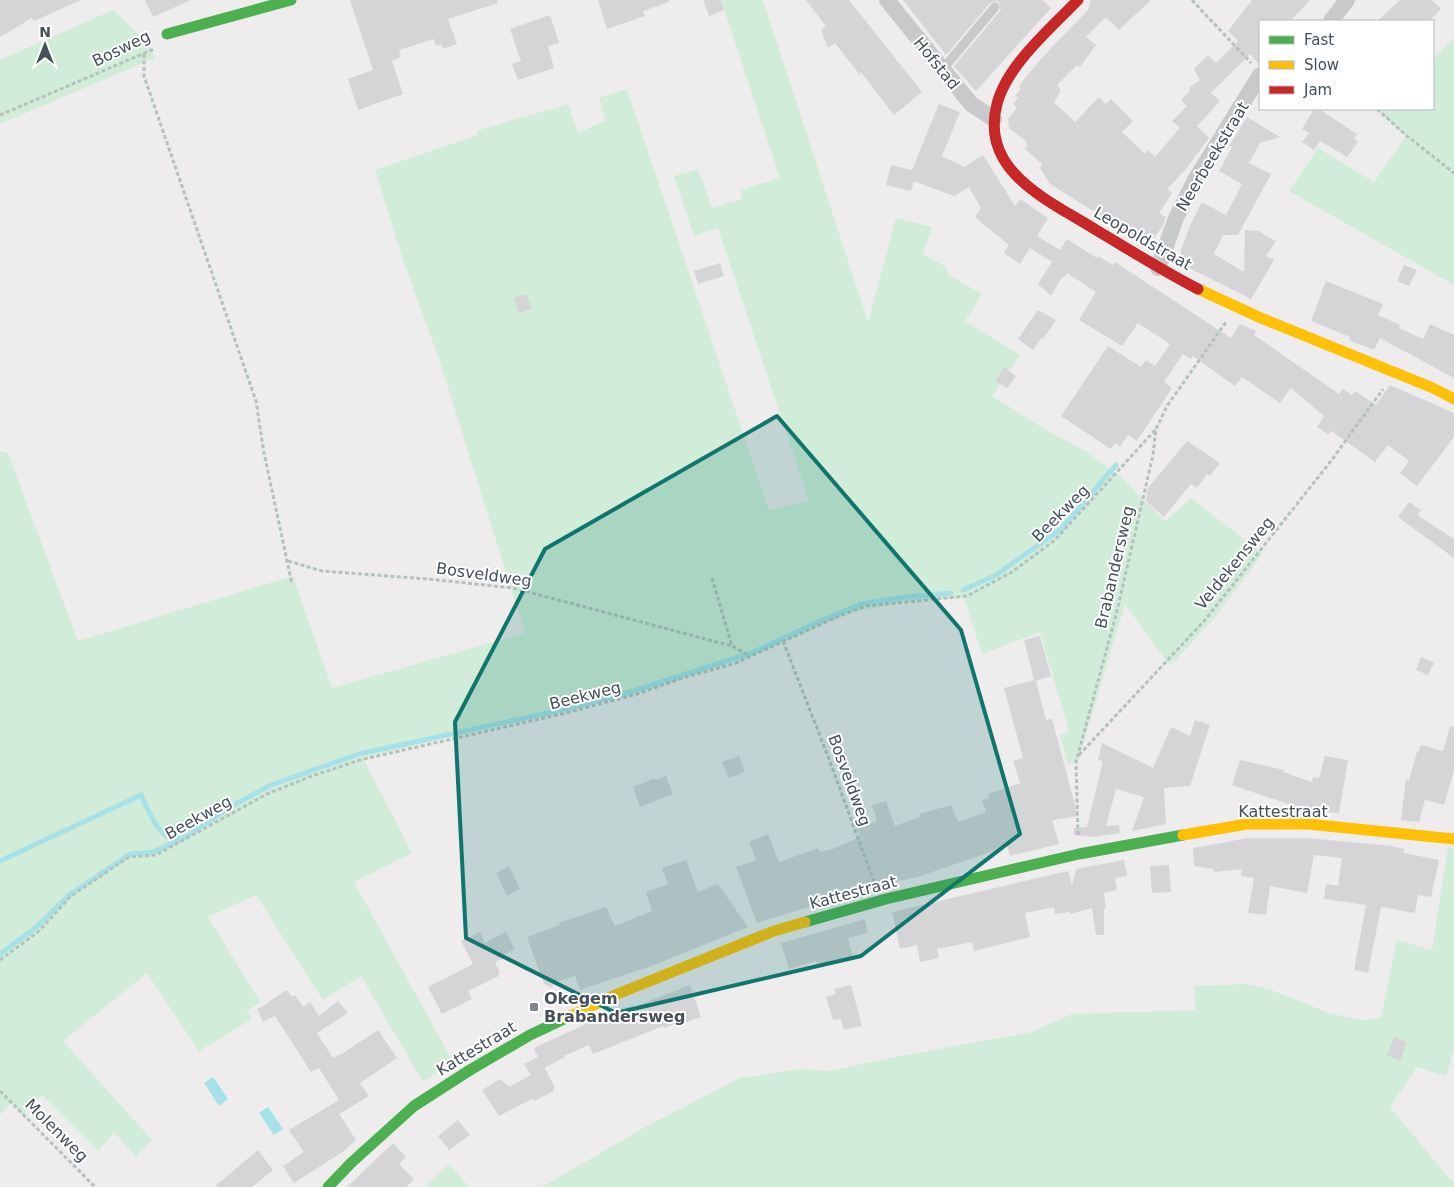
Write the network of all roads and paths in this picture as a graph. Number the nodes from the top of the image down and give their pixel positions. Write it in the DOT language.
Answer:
graph roads {
  1 [pos="292,0"];
  2 [pos="887,0"];
  3 [pos="1078,0"];
  4 [pos="1192,0"];
  5 [pos="1347,0"];
  6 [pos="995,7"];
  7 [pos="1332,20"];
  8 [pos="167,34"];
  9 [pos="144,54"];
  10 [pos="942,70"];
  11 [pos="1257,71"];
  12 [pos="1377,110"];
  13 [pos="0,115"];
  14 [pos="994,119"];
  15 [pos="1454,173"];
  16 [pos="1158,268"];
  17 [pos="1236,307"];
  18 [pos="1395,372"];
  19 [pos="1454,399"];
  20 [pos="1156,429"];
  21 [pos="287,561"];
  22 [pos="712,578"];
  23 [pos="292,584"];
  24 [pos="783,642"];
  25 [pos="732,646"];
  26 [pos="750,656"];
  27 [pos="1078,756"];
  28 [pos="1454,839"];
  29 [pos="1078,854"];
  30 [pos="881,901"];
  31 [pos="0,960"];
  32 [pos="0,1091"];
  33 [pos="95,1187"];
  34 [pos="328,1187"];
  1 -- 8 [label="main road"];
  2 -- 10 [label="street, Hofstad"];
  3 -- 14 [label="main road, Leopoldstraat"];
  4 -- 11 [label="path"];
  5 -- 7 [label="street"];
  6 -- 10 [label="lane"];
  8 -- 9 [label="path, Bosweg"];
  9 -- 13 [label="path, Bosweg"];
  9 -- 21 [label="path"];
  10 -- 14 [label="street, Hofstad"];
  11 -- 16 [label="street, Neerbeekstraat"];
  12 -- 15 [label="path"];
  14 -- 16 [label="main road, Leopoldstraat"];
  16 -- 17 [label="main road, Leopoldstraat"];
  17 -- 18 [label="main road, Leopoldstraat"];
  17 -- 20 [label="path, Brabandersweg"];
  18 -- 19 [label="main road, Leopoldstraat"];
  18 -- 27 [label="path, Veldekensweg"];
  20 -- 24 [label="path, Beekweg"];
  20 -- 27 [label="path, Brabandersweg"];
  21 -- 23 [label="path"];
  21 -- 25 [label="path, Bosveldweg"];
  22 -- 25 [label="path"];
  24 -- 26 [label="path, Beekweg"];
  24 -- 30 [label="path, Bosveldweg"];
  25 -- 26 [label="path, Bosveldweg"];
  26 -- 31 [label="path, Beekweg"];
  27 -- 29 [label="path, Brabandersweg"];
  28 -- 29 [label="main road, Kattestraat"];
  29 -- 30 [label="main road, Kattestraat"];
  30 -- 34 [label="main road, Kattestraat"];
  32 -- 33 [label="path, Molenweg"];
}
